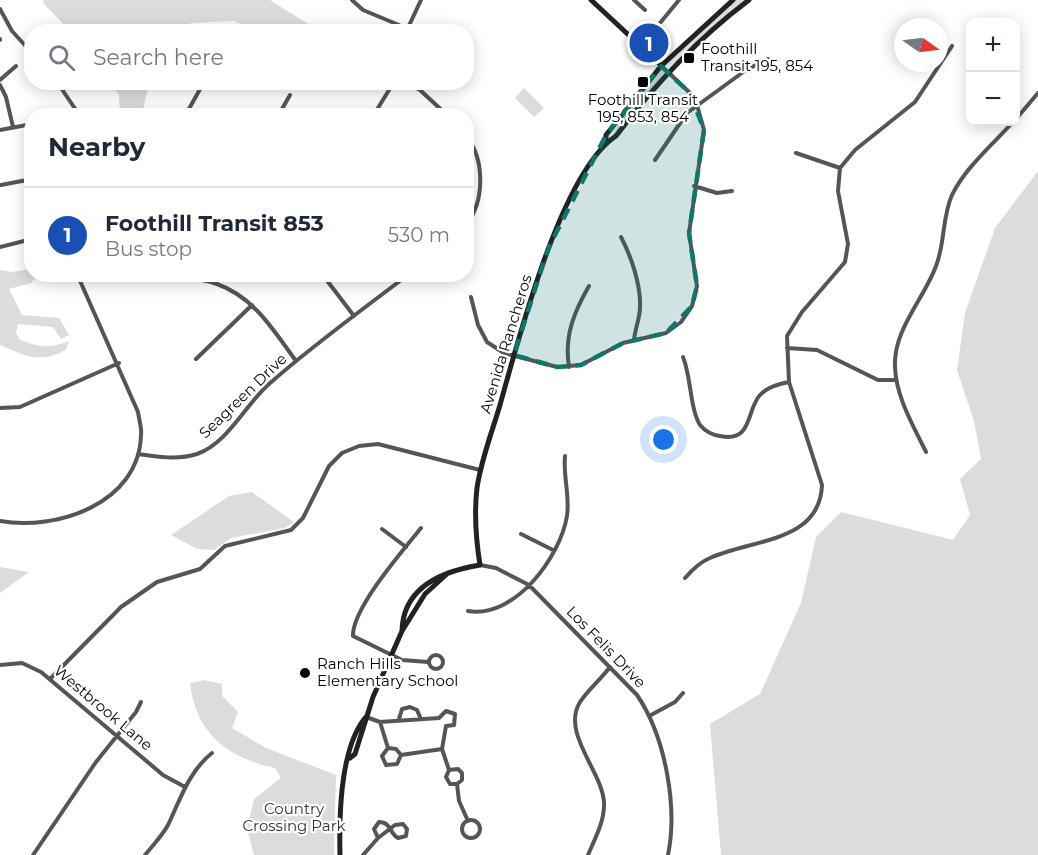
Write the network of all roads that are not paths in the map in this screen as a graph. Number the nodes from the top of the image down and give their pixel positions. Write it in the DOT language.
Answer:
graph roads {
  1 [pos="352,0"];
  2 [pos="421,0"];
  3 [pos="591,0"];
  4 [pos="635,0"];
  5 [pos="679,0"];
  6 [pos="733,0"];
  7 [pos="749,0"];
  8 [pos="0,9"];
  9 [pos="645,10"];
  10 [pos="394,24"];
  11 [pos="409,24"];
  12 [pos="651,34"];
  13 [pos="24,44"];
  14 [pos="952,46"];
  15 [pos="768,58"];
  16 [pos="16,66"];
  17 [pos="661,66"];
  18 [pos="668,72"];
  19 [pos="0,80"];
  20 [pos="0,85"];
  21 [pos="62,90"];
  22 [pos="200,90"];
  23 [pos="389,90"];
  24 [pos="420,90"];
  25 [pos="1038,93"];
  26 [pos="290,95"];
  27 [pos="697,105"];
  28 [pos="75,108"];
  29 [pos="189,108"];
  30 [pos="283,108"];
  31 [pos="378,108"];
  32 [pos="439,108"];
  33 [pos="1020,113"];
  34 [pos="24,125"];
  35 [pos="1009,126"];
  36 [pos="13,127"];
  37 [pos="0,130"];
  38 [pos="606,142"];
  39 [pos="474,151"];
  40 [pos="796,153"];
  41 [pos="655,160"];
  42 [pos="840,168"];
  43 [pos="24,181"];
  44 [pos="0,184"];
  45 [pos="694,186"];
  46 [pos="732,191"];
  47 [pos="474,209"];
  48 [pos="621,237"];
  49 [pos="24,241"];
  50 [pos="0,247"];
  51 [pos="81,282"];
  52 [pos="208,282"];
  53 [pos="328,282"];
  54 [pos="399,282"];
  55 [pos="589,286"];
  56 [pos="471,297"];
  57 [pos="252,305"];
  58 [pos="354,316"];
  59 [pos="634,340"];
  60 [pos="787,348"];
  61 [pos="514,356"];
  62 [pos="683,357"];
  63 [pos="196,359"];
  64 [pos="296,361"];
  65 [pos="119,363"];
  66 [pos="569,367"];
  67 [pos="897,380"];
  68 [pos="789,382"];
  69 [pos="0,408"];
  70 [pos="926,452"];
  71 [pos="138,454"];
  72 [pos="565,456"];
  73 [pos="481,471"];
  74 [pos="0,521"];
  75 [pos="422,528"];
  76 [pos="382,529"];
  77 [pos="521,534"];
  78 [pos="406,546"];
  79 [pos="554,550"];
  80 [pos="480,566"];
  81 [pos="685,579"];
  82 [pos="529,585"];
  83 [pos="468,610"];
  84 [pos="392,655"];
  85 [pos="428,662"];
  86 [pos="0,665"];
  87 [pos="610,668"];
  88 [pos="50,679"];
  89 [pos="683,693"];
  90 [pos="141,702"];
  91 [pos="651,715"];
  92 [pos="366,717"];
  93 [pos="420,717"];
  94 [pos="439,718"];
  95 [pos="399,719"];
  96 [pos="380,722"];
  97 [pos="446,726"];
  98 [pos="117,737"];
  99 [pos="388,748"];
  100 [pos="442,749"];
  101 [pos="212,753"];
  102 [pos="401,756"];
  103 [pos="450,770"];
  104 [pos="457,784"];
  105 [pos="185,786"];
  106 [pos="468,821"];
  107 [pos="391,830"];
  108 [pos="378,838"];
  109 [pos="33,855"];
  110 [pos="145,855"];
  111 [pos="340,855"];
  112 [pos="363,855"];
  113 [pos="588,855"];
  114 [pos="668,855"];
  1 -- 10 [label="street"];
  2 -- 11 [label="street"];
  3 -- 17 [label="main road"];
  4 -- 9 [label="street"];
  5 -- 12 [label="street"];
  6 -- 17 [label="main road, Avenida Rancheros"];
  7 -- 18 [label="main road, Avenida Rancheros"];
  8 -- 13 [label="street"];
  14 -- 42 [label="street"];
  15 -- 27 [label="street"];
  16 -- 19 [label="street"];
  17 -- 18 [label="main road"];
  17 -- 38 [label="main road, Avenida Rancheros"];
  18 -- 27 [label="street"];
  18 -- 38 [label="main road, Avenida Rancheros"];
  20 -- 36 [label="street"];
  21 -- 28 [label="street"];
  22 -- 29 [label="street"];
  23 -- 31 [label="street"];
  24 -- 32 [label="street"];
  25 -- 33 [label="street"];
  26 -- 30 [label="street"];
  27 -- 41 [label="street"];
  27 -- 45 [label="street"];
  34 -- 36 [label="street"];
  35 -- 67 [label="street"];
  36 -- 37 [label="street"];
  38 -- 61 [label="main road, Avenida Rancheros"];
  39 -- 47 [label="street"];
  40 -- 42 [label="street"];
  42 -- 60 [label="street"];
  43 -- 44 [label="street"];
  45 -- 46 [label="street"];
  45 -- 59 [label="street"];
  48 -- 59 [label="street"];
  49 -- 50 [label="street"];
  51 -- 65 [label="street"];
  52 -- 57 [label="street"];
  53 -- 58 [label="street"];
  54 -- 58 [label="street, Seagreen Drive"];
  55 -- 66 [label="street"];
  56 -- 61 [label="street"];
  57 -- 63 [label="street"];
  57 -- 64 [label="street"];
  58 -- 64 [label="street, Seagreen Drive"];
  59 -- 66 [label="street"];
  60 -- 67 [label="street"];
  60 -- 68 [label="street"];
  61 -- 66 [label="street"];
  61 -- 73 [label="main road, Avenida Rancheros"];
  62 -- 68 [label="street"];
  64 -- 71 [label="street, Seagreen Drive"];
  65 -- 69 [label="street"];
  65 -- 71 [label="street"];
  67 -- 70 [label="street"];
  68 -- 81 [label="street"];
  71 -- 74 [label="street"];
  72 -- 79 [label="street"];
  73 -- 80 [label="main road, Avenida Rancheros"];
  73 -- 88 [label="street"];
  75 -- 78 [label="street"];
  76 -- 78 [label="street"];
  77 -- 79 [label="street"];
  78 -- 84 [label="street"];
  79 -- 82 [label="street"];
  80 -- 82 [label="street, Los Felis Drive"];
  80 -- 84 [label="main road"];
  82 -- 83 [label="street"];
  82 -- 87 [label="street, Los Felis Drive"];
  84 -- 85 [label="street"];
  84 -- 92 [label="main road"];
  86 -- 88 [label="street, Westbrook Lane"];
  87 -- 91 [label="street, Los Felis Drive"];
  87 -- 113 [label="street"];
  88 -- 98 [label="street, Westbrook Lane"];
  89 -- 91 [label="street"];
  90 -- 98 [label="street"];
  91 -- 114 [label="street, Los Felis Drive"];
  92 -- 96 [label="street"];
  92 -- 111 [label="main road"];
  93 -- 94 [label="street"];
  93 -- 95 [label="street"];
  93 -- 95 [label="street"];
  94 -- 97 [label="street"];
  94 -- 97 [label="street"];
  95 -- 96 [label="street"];
  96 -- 99 [label="street"];
  97 -- 100 [label="street"];
  98 -- 105 [label="street, Westbrook Lane"];
  98 -- 109 [label="street"];
  99 -- 102 [label="street"];
  99 -- 102 [label="street"];
  100 -- 102 [label="street"];
  100 -- 103 [label="street"];
  101 -- 105 [label="street"];
  103 -- 104 [label="street"];
  103 -- 104 [label="street"];
  104 -- 106 [label="street"];
  105 -- 110 [label="street"];
  106 -- 106 [label="street"];
  107 -- 107 [label="street"];
  107 -- 108 [label="street"];
  107 -- 108 [label="street"];
  108 -- 112 [label="street"];
}
